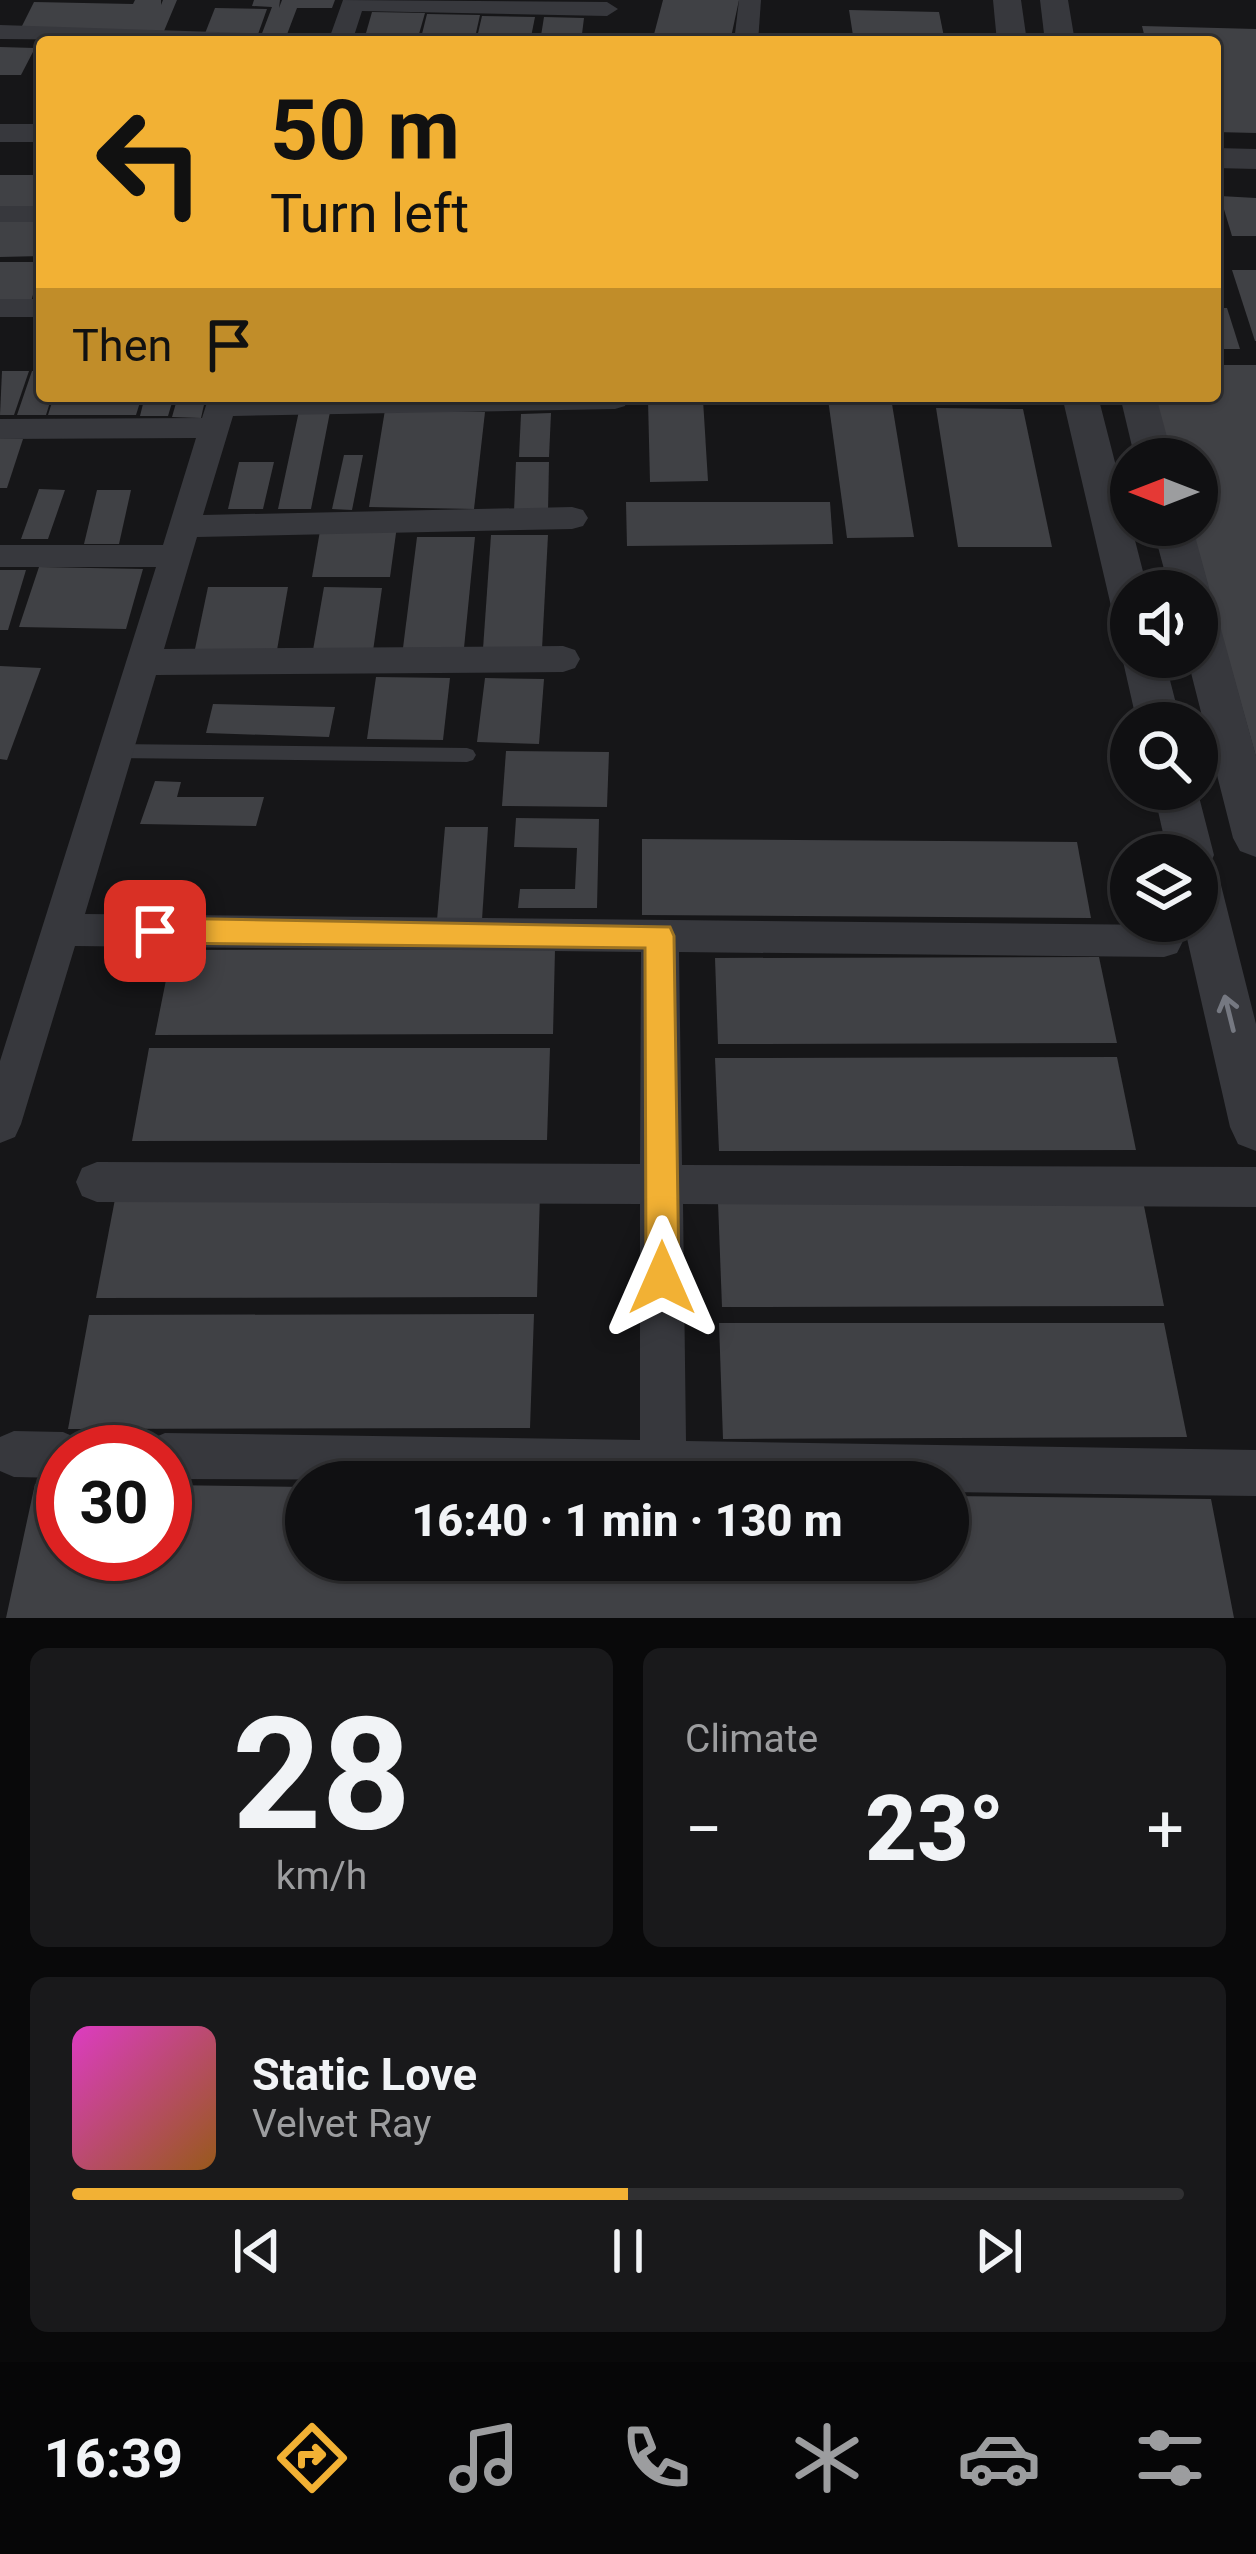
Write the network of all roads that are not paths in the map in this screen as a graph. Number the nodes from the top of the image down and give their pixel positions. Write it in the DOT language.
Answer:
graph roads {
  1 [pos="750,0"];
  2 [pos="1007,0"];
  3 [pos="1054,0"];
  4 [pos="354,2"];
  5 [pos="609,5"];
  6 [pos="0,32"];
  7 [pos="125,36"];
  8 [pos="342,36"];
  9 [pos="601,36"];
  10 [pos="747,36"];
  11 [pos="1011,36"];
  12 [pos="1059,36"];
  13 [pos="0,133"];
  14 [pos="36,133"];
  15 [pos="1221,158"];
  16 [pos="1256,159"];
  17 [pos="0,163"];
  18 [pos="36,164"];
  19 [pos="1221,187"];
  20 [pos="1256,188"];
  21 [pos="0,214"];
  22 [pos="36,214"];
  23 [pos="0,308"];
  24 [pos="36,308"];
  25 [pos="507,402"];
  26 [pos="1082,402"];
  27 [pos="1140,402"];
  28 [pos="220,410"];
  29 [pos="0,429"];
  30 [pos="1149,438"];
  31 [pos="572,518"];
  32 [pos="178,541"];
  33 [pos="0,556"];
  34 [pos="1122,570"];
  35 [pos="563,659"];
  36 [pos="146,662"];
  37 [pos="1213,678"];
  38 [pos="113,752"];
  39 [pos="467,755"];
  40 [pos="1256,838"];
  41 [pos="63,930"];
  42 [pos="660,936"];
  43 [pos="1110,940"];
  44 [pos="1212,942"];
  45 [pos="0,1124"];
  46 [pos="1256,1127"];
  47 [pos="97,1182"];
  48 [pos="662,1184"];
  49 [pos="1256,1187"];
  50 [pos="14,1454"];
  51 [pos="36,1454"];
  52 [pos="192,1456"];
  53 [pos="476,1461"];
  54 [pos="663,1461"];
  55 [pos="969,1469"];
  56 [pos="1256,1474"];
  1 -- 10 [label="street"];
  2 -- 11 [label="street"];
  3 -- 12 [label="street"];
  4 -- 5 [label="street"];
  4 -- 8 [label="street"];
  5 -- 9 [label="street"];
  6 -- 7 [label="street"];
  13 -- 14 [label="street"];
  15 -- 16 [label="street"];
  17 -- 18 [label="street"];
  19 -- 20 [label="street"];
  21 -- 22 [label="street"];
  23 -- 24 [label="street"];
  25 -- 28 [label="street"];
  26 -- 34 [label="street"];
  27 -- 30 [label="street"];
  28 -- 29 [label="street"];
  28 -- 32 [label="street"];
  31 -- 32 [label="street"];
  32 -- 33 [label="street"];
  32 -- 36 [label="street"];
  35 -- 36 [label="street"];
  36 -- 38 [label="street"];
  37 -- 40 [label="street"];
  38 -- 39 [label="lane"];
  38 -- 41 [label="street"];
  41 -- 42 [label="street"];
  41 -- 45 [label="street"];
  42 -- 43 [label="street"];
  42 -- 48 [label="street"];
  46 -- 44 [label="street, one-way"];
  47 -- 48 [label="street"];
  48 -- 49 [label="street"];
  48 -- 54 [label="street"];
  50 -- 51 [label="street"];
  52 -- 53 [label="street"];
  55 -- 56 [label="street"];
}
